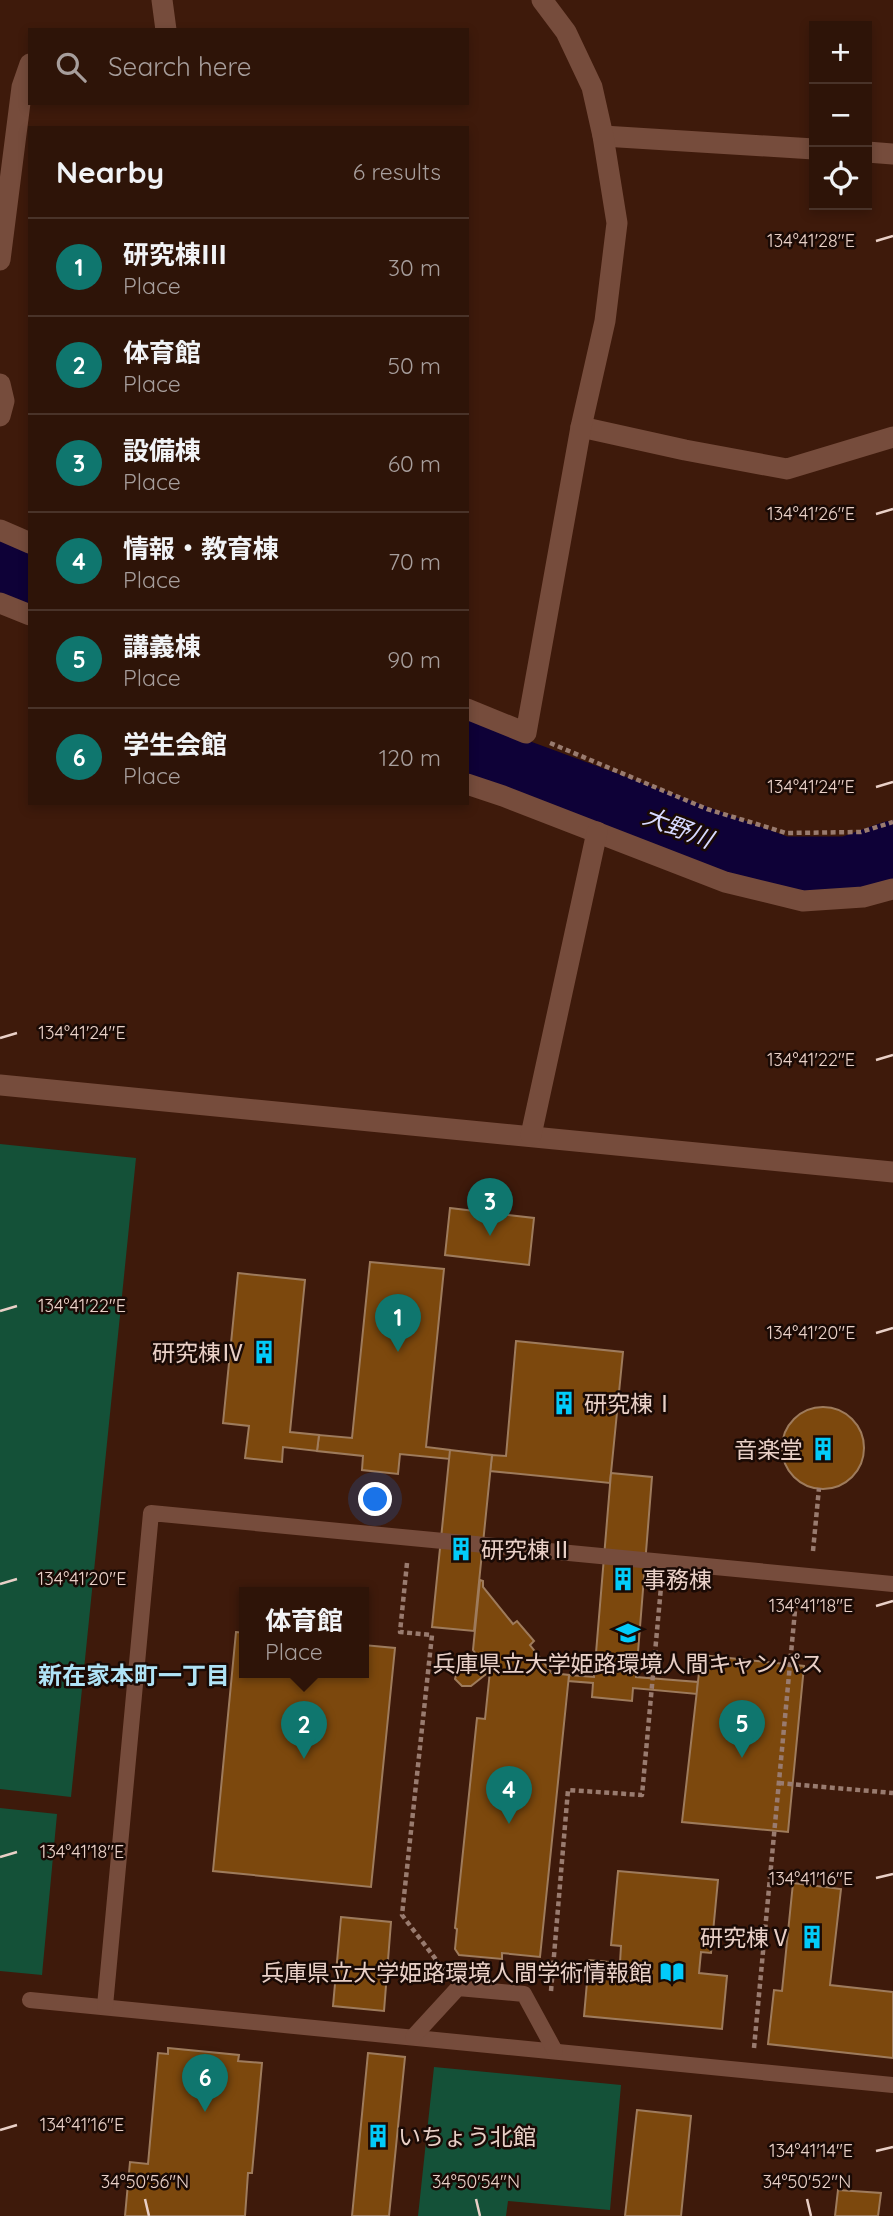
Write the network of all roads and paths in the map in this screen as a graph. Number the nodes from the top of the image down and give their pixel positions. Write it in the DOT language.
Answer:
graph roads {
  1 [pos="162,0"];
  2 [pos="542,0"];
  3 [pos="166,28"];
  4 [pos="28,70"];
  5 [pos="603,136"];
  6 [pos="809,149"];
  7 [pos="872,152"];
  8 [pos="893,154"];
  9 [pos="0,260"];
  10 [pos="0,384"];
  11 [pos="0,416"];
  12 [pos="582,427"];
  13 [pos="893,438"];
  14 [pos="0,530"];
  15 [pos="28,542"];
  16 [pos="0,603"];
  17 [pos="28,613"];
  18 [pos="469,710"];
  19 [pos="526,733"];
  20 [pos="469,785"];
  21 [pos="893,822"];
  22 [pos="597,832"];
  23 [pos="893,889"];
  24 [pos="0,1085"];
  25 [pos="531,1135"];
  26 [pos="893,1172"];
  27 [pos="819,1488"];
  28 [pos="410,1538"];
  29 [pos="664,1562"];
  30 [pos="805,1575"];
  31 [pos="893,1584"];
  32 [pos="779,1783"];
  33 [pos="893,1793"];
  34 [pos="458,1988"];
  35 [pos="30,2000"];
  36 [pos="105,2006"];
  37 [pos="413,2037"];
  38 [pos="551,2044"];
  39 [pos="752,2071"];
  40 [pos="893,2085"];
  1 -- 3 [label="street"];
  2 -- 5 [label="street"];
  4 -- 9 [label="street"];
  5 -- 6 [label="street"];
  5 -- 12 [label="street"];
  7 -- 8 [label="street"];
  10 -- 11 [label="street"];
  12 -- 13 [label="street"];
  12 -- 19 [label="street"];
  14 -- 15 [label="street"];
  16 -- 17 [label="street"];
  18 -- 19 [label="street"];
  19 -- 21 [label="path"];
  20 -- 22 [label="street"];
  22 -- 23 [label="street"];
  22 -- 25 [label="street"];
  24 -- 25 [label="street"];
  25 -- 26 [label="street"];
  27 -- 30 [label="path"];
  28 -- 29 [label="lane"];
  28 -- 34 [label="path"];
  28 -- 36 [label="lane"];
  29 -- 30 [label="lane"];
  29 -- 38 [label="path"];
  30 -- 31 [label="lane"];
  30 -- 32 [label="path"];
  32 -- 33 [label="path"];
  32 -- 39 [label="path"];
  34 -- 37 [label="lane"];
  34 -- 38 [label="lane"];
  35 -- 36 [label="lane"];
  36 -- 37 [label="lane"];
  37 -- 38 [label="lane"];
  38 -- 39 [label="lane"];
  39 -- 40 [label="lane"];
}
